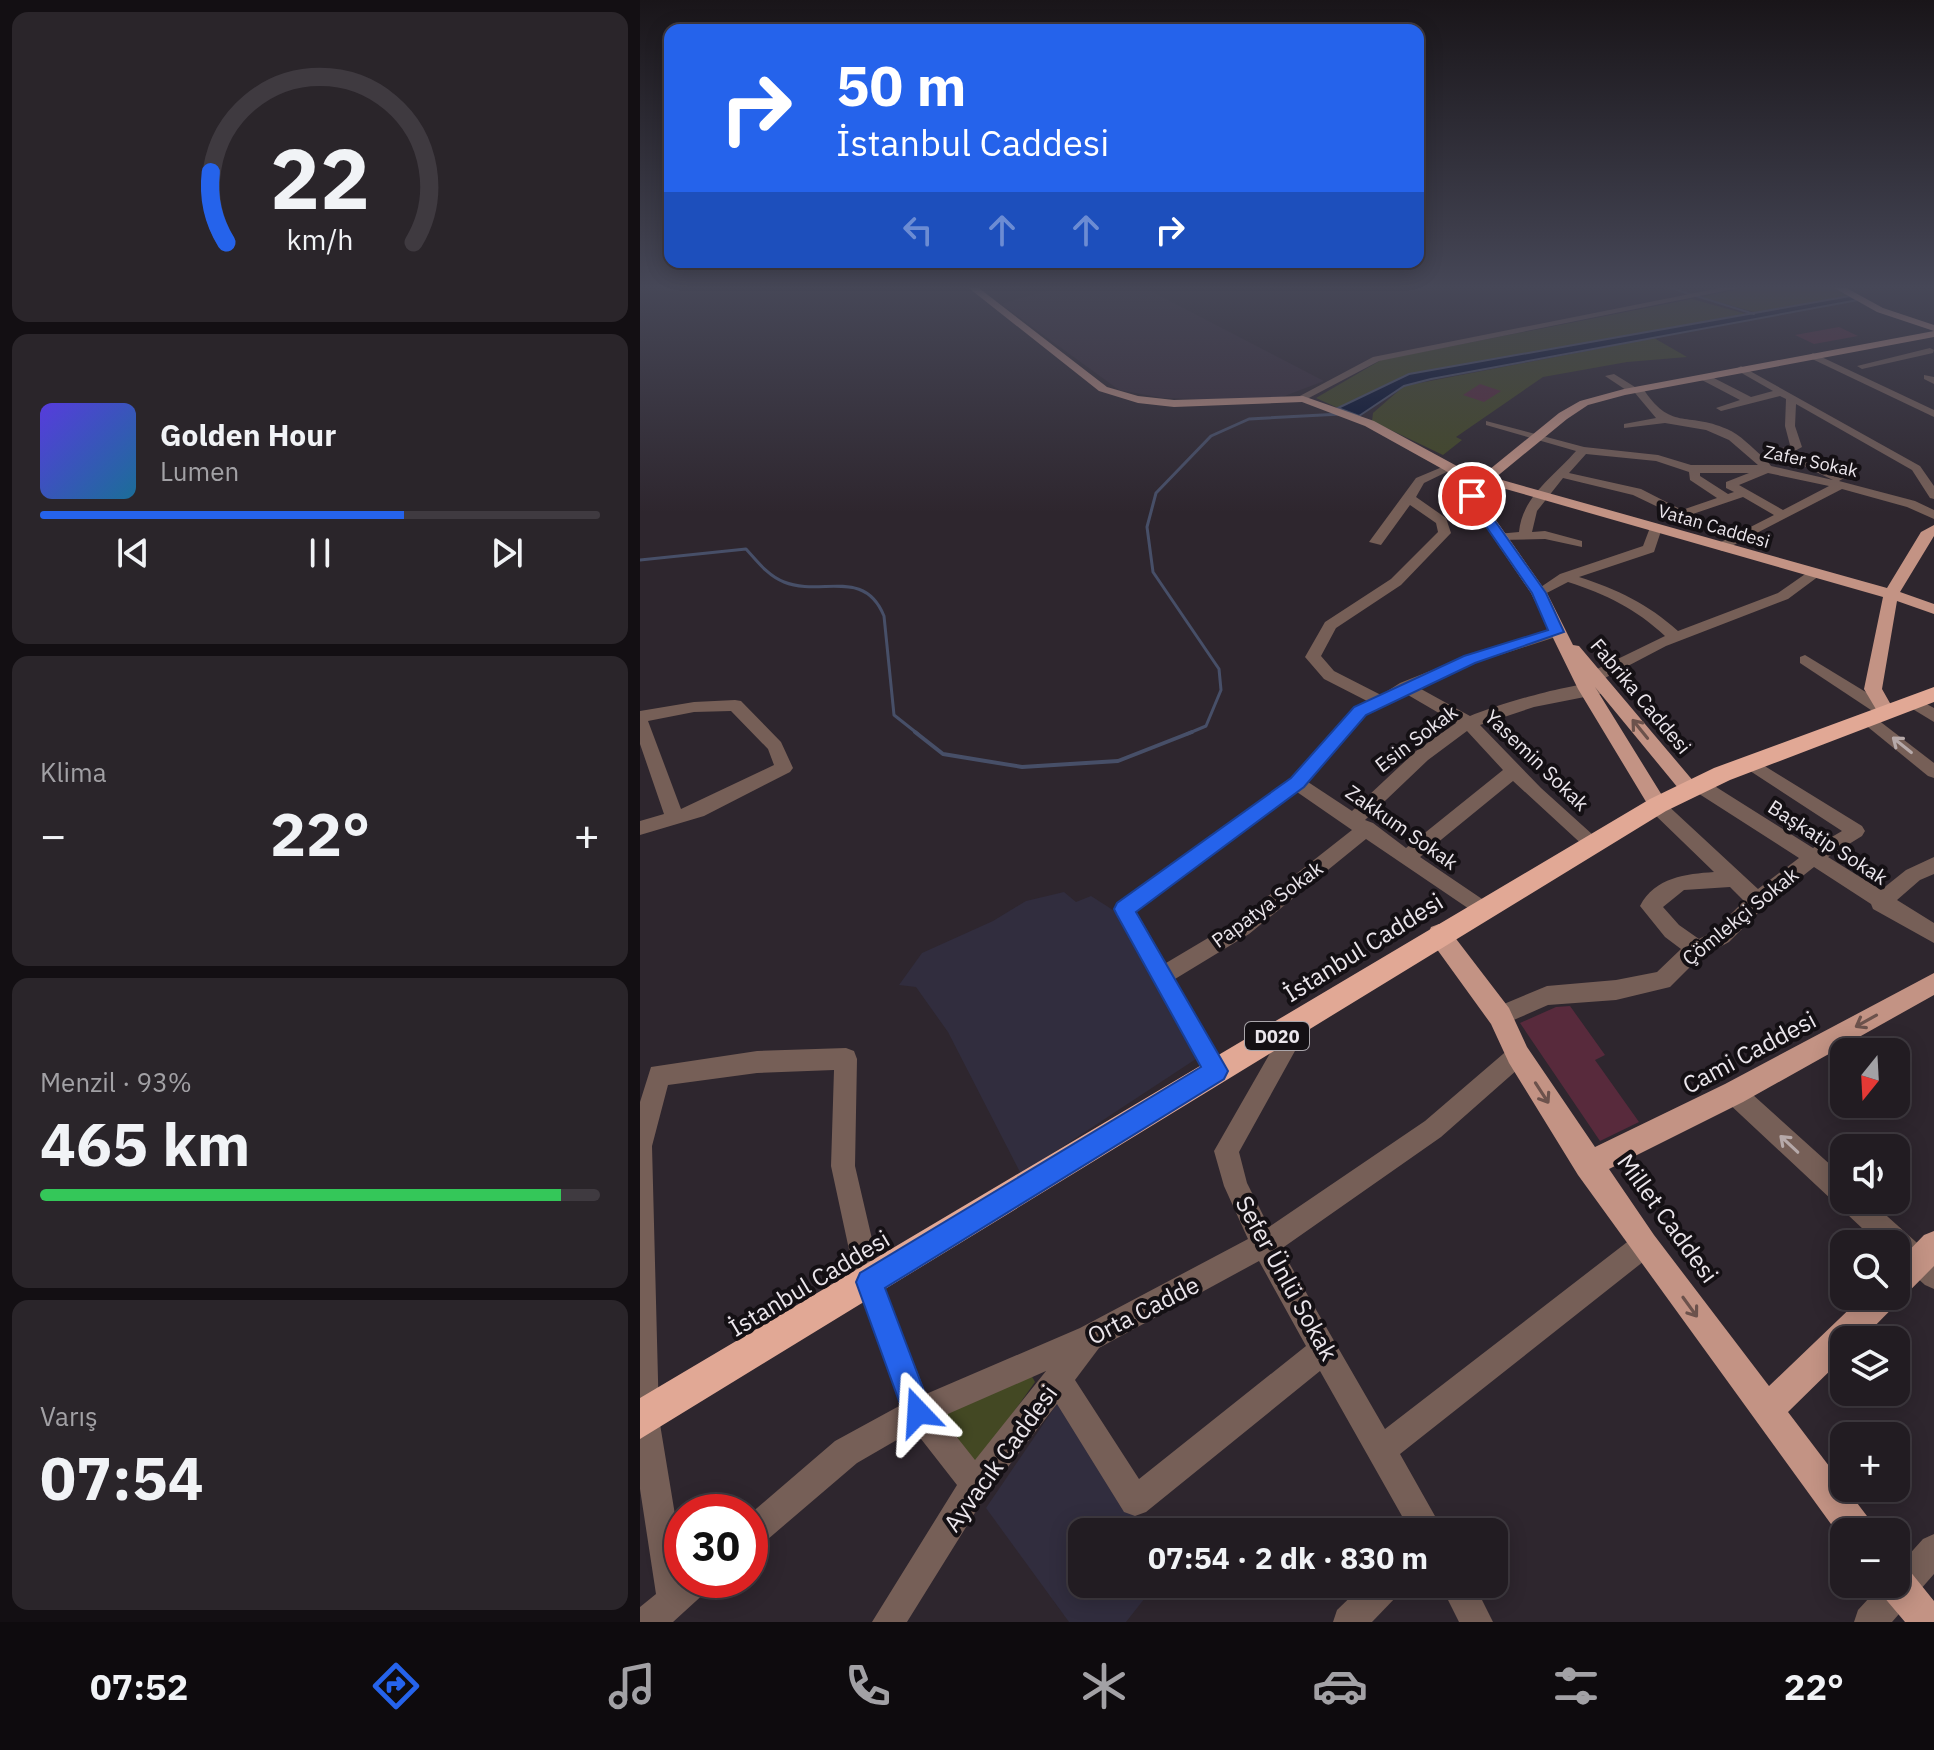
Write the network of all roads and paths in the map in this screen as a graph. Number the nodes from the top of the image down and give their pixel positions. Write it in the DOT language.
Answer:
graph roads {
  1 [pos="1067,361"];
  2 [pos="1373,361"];
  3 [pos="1787,361"];
  4 [pos="1823,361"];
  5 [pos="1886,361"];
  6 [pos="1862,366"];
  7 [pos="1741,369"];
  8 [pos="1610,376"];
  9 [pos="1704,377"];
  10 [pos="1636,389"];
  11 [pos="1778,393"];
  12 [pos="1301,398"];
  13 [pos="1749,400"];
  14 [pos="1791,400"];
  15 [pos="1721,408"];
  16 [pos="1934,414"];
  17 [pos="1662,420"];
  18 [pos="1490,423"];
  19 [pos="1628,426"];
  20 [pos="1536,437"];
  21 [pos="1583,450"];
  22 [pos="1784,452"];
  23 [pos="1764,465"];
  24 [pos="1451,467"];
  25 [pos="1695,469"];
  26 [pos="1564,475"];
  27 [pos="1482,482"];
  28 [pos="1839,486"];
  29 [pos="1870,492"];
  30 [pos="1743,493"];
  31 [pos="1538,495"];
  32 [pos="1934,495"];
  33 [pos="1409,498"];
  34 [pos="1727,499"];
  35 [pos="1934,515"];
  36 [pos="1785,516"];
  37 [pos="1656,528"];
  38 [pos="1931,535"];
  39 [pos="1525,536"];
  40 [pos="1502,537"];
  41 [pos="1376,542"];
  42 [pos="1577,544"];
  43 [pos="1722,547"];
  44 [pos="1816,573"];
  45 [pos="1565,577"];
  46 [pos="1539,593"];
  47 [pos="1891,594"];
  48 [pos="1934,609"];
  49 [pos="1557,632"];
  50 [pos="1675,637"];
  51 [pos="1805,660"];
  52 [pos="1597,684"];
  53 [pos="1406,687"];
  54 [pos="1378,700"];
  55 [pos="1907,708"];
  56 [pos="640,719"];
  57 [pos="1469,723"];
  58 [pos="1750,763"];
  59 [pos="1513,771"];
  60 [pos="1934,772"];
  61 [pos="1297,783"];
  62 [pos="1694,787"];
  63 [pos="1658,805"];
  64 [pos="675,818"];
  65 [pos="1361,824"];
  66 [pos="640,828"];
  67 [pos="1594,844"];
  68 [pos="1409,856"];
  69 [pos="1811,859"];
  70 [pos="1934,865"];
  71 [pos="1735,879"];
  72 [pos="1757,901"];
  73 [pos="1880,903"];
  74 [pos="1481,909"];
  75 [pos="1439,934"];
  76 [pos="1934,934"];
  77 [pos="1697,949"];
  78 [pos="1163,975"];
  79 [pos="1934,983"];
  80 [pos="1500,1016"];
  81 [pos="1300,1022"];
  82 [pos="1518,1055"];
  83 [pos="1216,1071"];
  84 [pos="1734,1093"];
  85 [pos="640,1146"];
  86 [pos="1588,1165"];
  87 [pos="1830,1181"];
  88 [pos="1868,1214"];
  89 [pos="1264,1245"];
  90 [pos="1644,1245"];
  91 [pos="1929,1262"];
  92 [pos="1910,1275"];
  93 [pos="869,1282"];
  94 [pos="1871,1310"];
  95 [pos="1090,1338"];
  96 [pos="1325,1349"];
  97 [pos="1058,1380"];
  98 [pos="1766,1411"];
  99 [pos="918,1412"];
  100 [pos="642,1419"];
  101 [pos="1383,1449"];
  102 [pos="975,1484"];
  103 [pos="664,1509"];
  104 [pos="1420,1518"];
  105 [pos="1847,1518"];
  106 [pos="768,1519"];
  107 [pos="1934,1550"];
  108 [pos="1910,1574"];
  109 [pos="675,1598"];
  110 [pos="1373,1598"];
  111 [pos="1464,1598"];
  112 [pos="1889,1598"];
  113 [pos="1908,1598"];
  114 [pos="890,1621"];
  115 [pos="648,1622"];
  116 [pos="1349,1622"];
  117 [pos="1477,1622"];
  118 [pos="1870,1622"];
  119 [pos="1928,1622"];
  1 -- 12 [label="main road"];
  2 -- 12 [label="street"];
  3 -- 7 [label="main road"];
  4 -- 16 [label="street"];
  5 -- 6 [label="street"];
  7 -- 9 [label="main road"];
  7 -- 11 [label="street"];
  8 -- 10 [label="street"];
  9 -- 10 [label="main road"];
  9 -- 13 [label="street"];
  10 -- 17 [label="street"];
  10 -- 20 [label="main road"];
  11 -- 13 [label="street"];
  11 -- 14 [label="street"];
  12 -- 24 [label="main road, Vatan Caddesi"];
  13 -- 15 [label="street"];
  14 -- 22 [label="street"];
  14 -- 32 [label="street"];
  17 -- 19 [label="street"];
  17 -- 23 [label="street"];
  18 -- 20 [label="street, Zafer Sokak"];
  20 -- 21 [label="street, Zafer Sokak"];
  20 -- 27 [label="main road"];
  21 -- 25 [label="street, Zafer Sokak"];
  21 -- 26 [label="street"];
  22 -- 23 [label="street"];
  22 -- 29 [label="street"];
  23 -- 25 [label="street, Zafer Sokak"];
  23 -- 28 [label="street, Zafer Sokak"];
  23 -- 30 [label="street"];
  24 -- 27 [label="main road, Vatan Caddesi"];
  24 -- 33 [label="street"];
  25 -- 34 [label="street"];
  26 -- 31 [label="street"];
  26 -- 34 [label="street"];
  27 -- 31 [label="main road, Vatan Caddesi"];
  27 -- 40 [label="main road, Fabrika Caddesi"];
  28 -- 29 [label="street, Zafer Sokak"];
  28 -- 36 [label="street"];
  29 -- 35 [label="street, Zafer Sokak"];
  30 -- 34 [label="street"];
  30 -- 36 [label="street"];
  31 -- 37 [label="main road, Vatan Caddesi"];
  31 -- 39 [label="street"];
  33 -- 41 [label="street"];
  33 -- 54 [label="street"];
  36 -- 43 [label="street"];
  37 -- 43 [label="main road, Vatan Caddesi"];
  37 -- 45 [label="street"];
  38 -- 47 [label="main road"];
  39 -- 40 [label="street"];
  39 -- 42 [label="street"];
  40 -- 46 [label="main road, Fabrika Caddesi"];
  43 -- 44 [label="main road, Vatan Caddesi"];
  44 -- 47 [label="main road, Vatan Caddesi"];
  44 -- 50 [label="street, Esin Sokak"];
  45 -- 46 [label="street"];
  45 -- 50 [label="street"];
  46 -- 49 [label="main road, Fabrika Caddesi"];
  47 -- 48 [label="main road, Vatan Caddesi"];
  47 -- 55 [label="main road"];
  49 -- 52 [label="main road, Fabrika Caddesi"];
  49 -- 53 [label="street"];
  50 -- 52 [label="street, Esin Sokak"];
  51 -- 55 [label="street"];
  52 -- 57 [label="street, Esin Sokak"];
  62 -- 52 [label="main road, Fabrika Caddesi, one-way"];
  52 -- 63 [label="main road, Fabrika Caddesi"];
  53 -- 54 [label="street"];
  53 -- 57 [label="street, Yasemin Sokak"];
  54 -- 61 [label="street"];
  55 -- 58 [label="highway, İstanbul Caddesi / D020"];
  60 -- 55 [label="street, one-way"];
  56 -- 64 [label="street"];
  56 -- 64 [label="street"];
  57 -- 59 [label="street, Yasemin Sokak"];
  57 -- 65 [label="street, Esin Sokak"];
  58 -- 62 [label="highway, İstanbul Caddesi / D020"];
  58 -- 69 [label="street, Çömlekçi Sokak"];
  59 -- 67 [label="street, Yasemin Sokak"];
  59 -- 68 [label="street"];
  61 -- 65 [label="street, Zakkum Sokak"];
  61 -- 78 [label="street"];
  62 -- 63 [label="highway, İstanbul Caddesi / D020"];
  62 -- 69 [label="street, Başkatip Sokak"];
  63 -- 67 [label="highway, İstanbul Caddesi / D020"];
  63 -- 71 [label="street"];
  64 -- 66 [label="street"];
  65 -- 68 [label="street, Zakkum Sokak"];
  65 -- 78 [label="street, Papatya Sokak"];
  67 -- 74 [label="highway, İstanbul Caddesi / D020"];
  68 -- 74 [label="street, Zakkum Sokak"];
  69 -- 72 [label="street, Çömlekçi Sokak"];
  69 -- 73 [label="street, Başkatip Sokak"];
  70 -- 73 [label="street"];
  71 -- 72 [label="street"];
  71 -- 77 [label="street"];
  72 -- 77 [label="street, Çömlekçi Sokak"];
  73 -- 76 [label="street, Başkatip Sokak"];
  74 -- 75 [label="highway, İstanbul Caddesi / D020"];
  75 -- 80 [label="main road, Millet Caddesi"];
  75 -- 81 [label="highway, İstanbul Caddesi / D020"];
  77 -- 80 [label="street, Çömlekçi Sokak"];
  78 -- 83 [label="street"];
  79 -- 84 [label="main road, Cami Caddesi, one-way"];
  80 -- 82 [label="main road, Millet Caddesi"];
  81 -- 83 [label="highway, İstanbul Caddesi / D020"];
  81 -- 89 [label="street, Sefer Ünlü Sokak"];
  82 -- 86 [label="main road, Millet Caddesi, one-way"];
  82 -- 89 [label="street, Orta Cadde"];
  83 -- 93 [label="highway, İstanbul Caddesi / D020"];
  84 -- 86 [label="main road, Cami Caddesi"];
  87 -- 84 [label="street, one-way"];
  85 -- 93 [label="street"];
  85 -- 100 [label="street"];
  86 -- 90 [label="main road, Millet Caddesi"];
  88 -- 91 [label="street"];
  89 -- 95 [label="street, Orta Cadde"];
  89 -- 96 [label="street, Sefer Ünlü Sokak"];
  90 -- 98 [label="main road, Millet Caddesi, one-way"];
  90 -- 101 [label="street"];
  91 -- 92 [label="main road"];
  93 -- 99 [label="street"];
  93 -- 100 [label="highway, İstanbul Caddesi / D020"];
  94 -- 98 [label="main road"];
  95 -- 97 [label="street, Ayvacık Caddesi"];
  95 -- 99 [label="street, Orta Cadde"];
  96 -- 97 [label="street"];
  96 -- 101 [label="street, Sefer Ünlü Sokak"];
  97 -- 102 [label="street, Ayvacık Caddesi"];
  98 -- 105 [label="main road, Millet Caddesi"];
  99 -- 102 [label="street"];
  99 -- 106 [label="street, Orta Cadde"];
  100 -- 103 [label="street"];
  101 -- 104 [label="street, Sefer Ünlü Sokak"];
  102 -- 114 [label="street, Ayvacık Caddesi"];
  107 -- 108 [label="street"];
  109 -- 115 [label="street"];
  110 -- 116 [label="street"];
  111 -- 117 [label="street"];
  112 -- 118 [label="street"];
  113 -- 119 [label="main road"];
}
